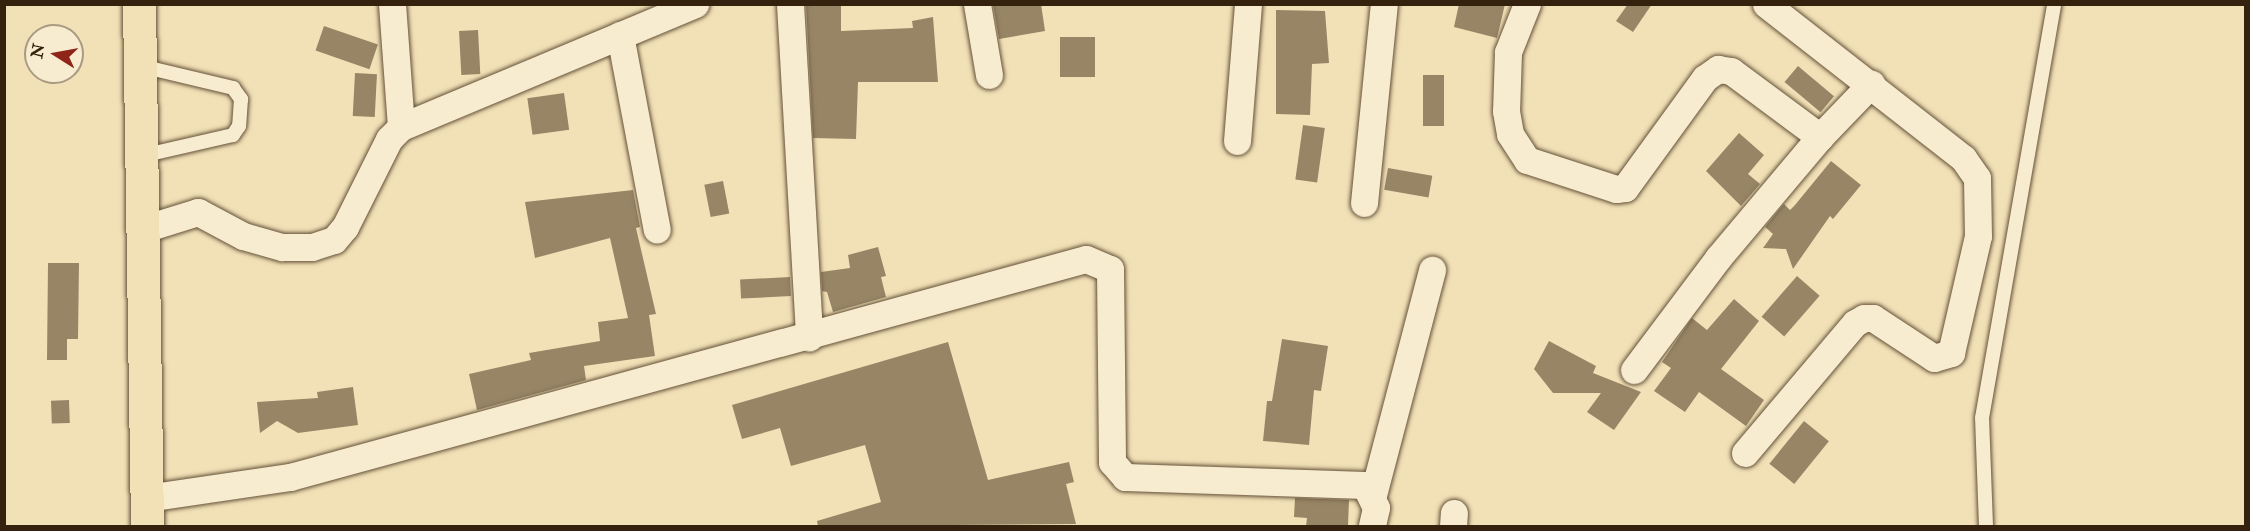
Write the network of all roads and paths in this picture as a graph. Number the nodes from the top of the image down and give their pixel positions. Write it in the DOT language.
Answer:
graph roads {
  1 [pos="139,4"];
  2 [pos="392,4"];
  3 [pos="695,4"];
  4 [pos="790,4"];
  5 [pos="977,4"];
  6 [pos="1248,4"];
  7 [pos="1384,4"];
  8 [pos="1527,4"];
  9 [pos="1766,4"];
  10 [pos="2054,4"];
  11 [pos="620,35"];
  12 [pos="139,65"];
  13 [pos="989,75"];
  14 [pos="1871,84"];
  15 [pos="401,127"];
  16 [pos="1820,137"];
  17 [pos="1237,141"];
  18 [pos="139,156"];
  19 [pos="1364,203"];
  20 [pos="140,230"];
  21 [pos="657,230"];
  22 [pos="1432,270"];
  23 [pos="809,337"];
  24 [pos="1634,370"];
  25 [pos="1745,453"];
  26 [pos="1373,495"];
  27 [pos="147,512"];
  28 [pos="1372,526"];
  29 [pos="1986,526"];
  1 -- 12 [label="main road"];
  2 -- 15 [label="street"];
  3 -- 11 [label="street"];
  4 -- 23 [label="street"];
  5 -- 13 [label="street"];
  6 -- 17 [label="street"];
  7 -- 19 [label="street"];
  8 -- 16 [label="street"];
  9 -- 14 [label="street"];
  10 -- 29 [label="lane"];
  11 -- 15 [label="street"];
  11 -- 21 [label="street"];
  12 -- 18 [label="main road"];
  12 -- 18 [label="lane"];
  14 -- 16 [label="street"];
  14 -- 25 [label="street"];
  15 -- 20 [label="street"];
  16 -- 24 [label="street"];
  18 -- 20 [label="main road"];
  20 -- 27 [label="main road"];
  22 -- 26 [label="street"];
  23 -- 26 [label="street"];
  23 -- 27 [label="street"];
  26 -- 28 [label="street"];
}
